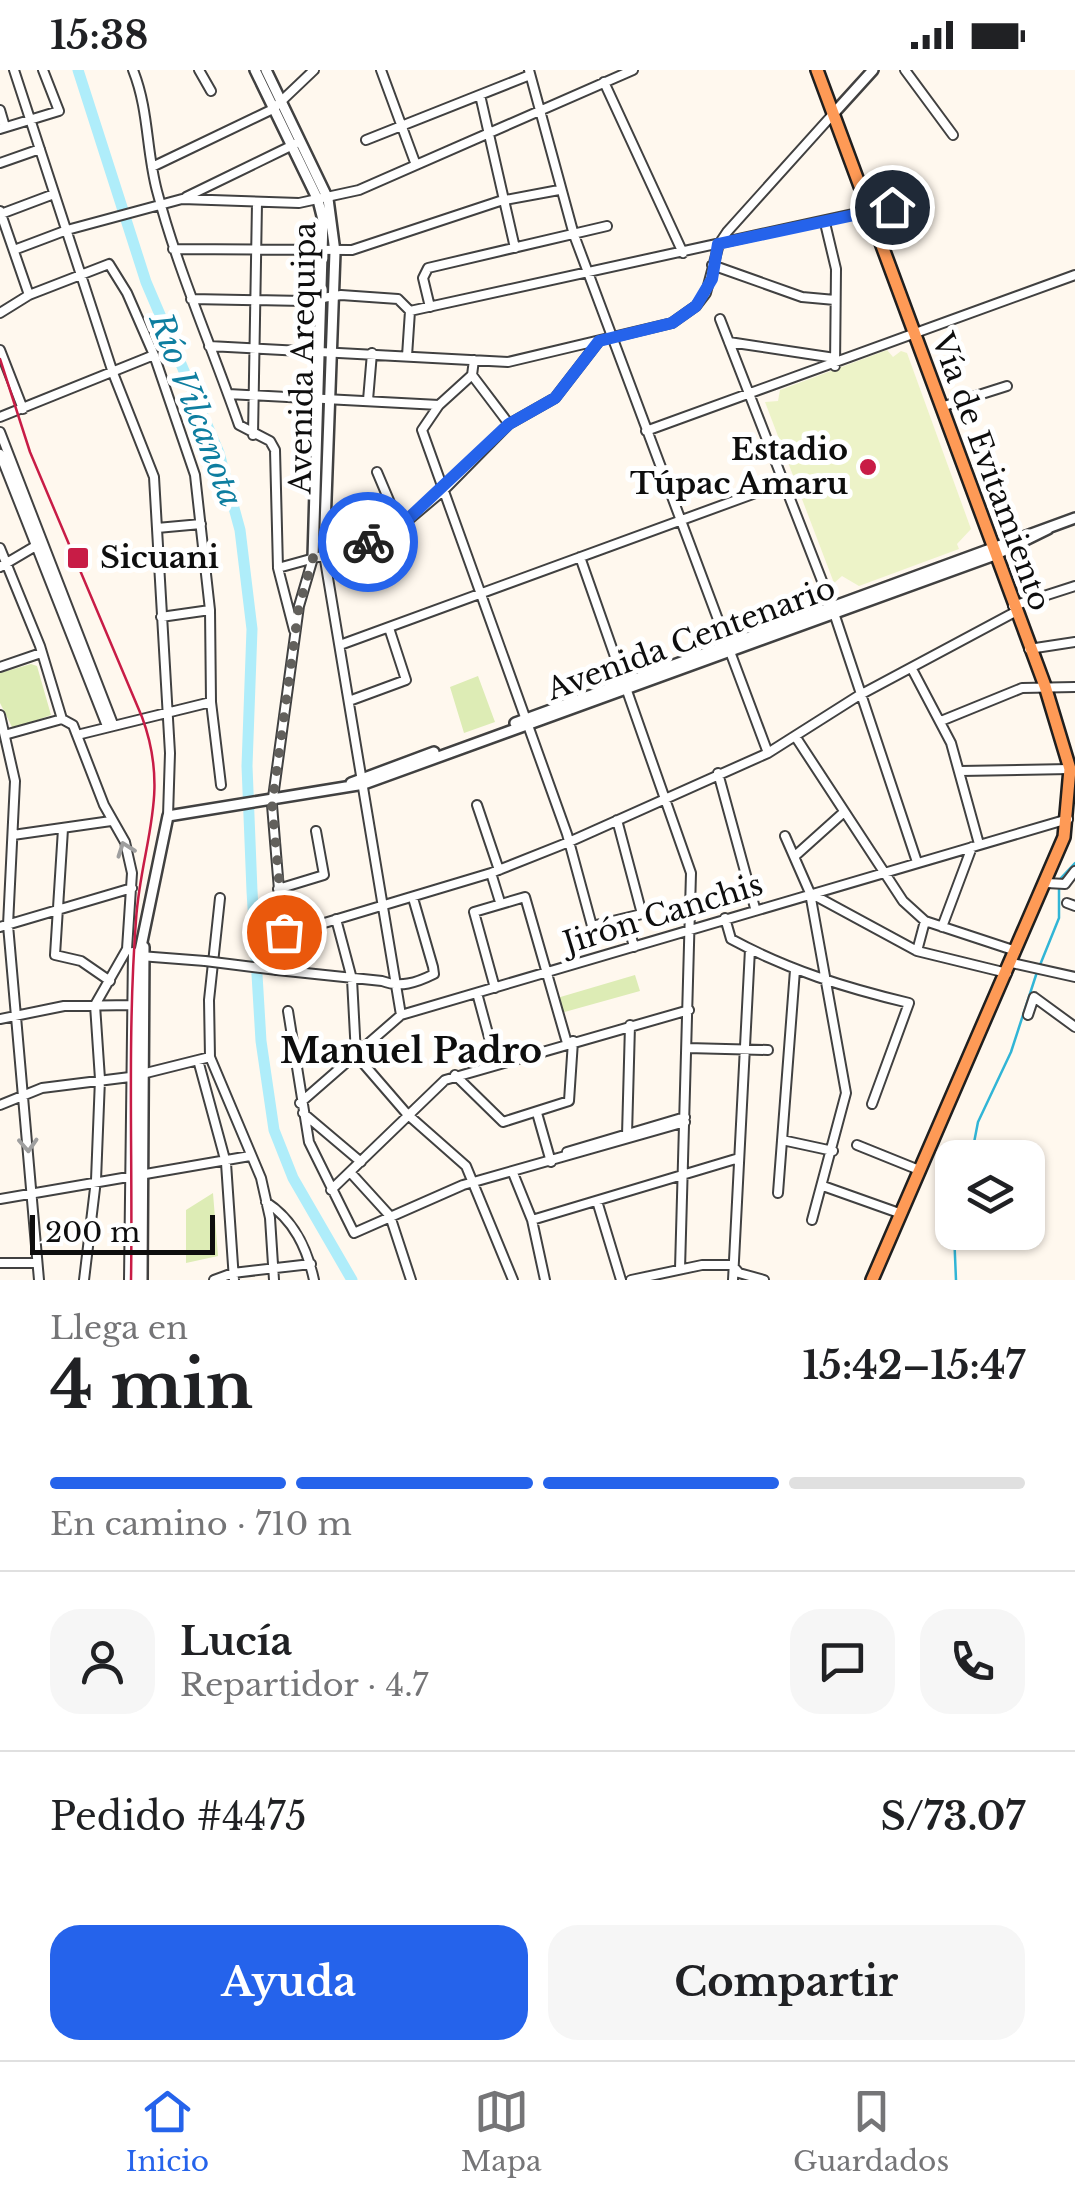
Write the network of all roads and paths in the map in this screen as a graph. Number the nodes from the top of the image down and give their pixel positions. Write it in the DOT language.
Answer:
graph roads {
  1 [pos="14,70"];
  2 [pos="43,70"];
  3 [pos="132,70"];
  4 [pos="200,70"];
  5 [pos="255,70"];
  6 [pos="266,70"];
  7 [pos="380,70"];
  8 [pos="632,70"];
  9 [pos="816,70"];
  10 [pos="873,70"];
  11 [pos="906,70"];
  12 [pos="319,73"];
  13 [pos="530,73"];
  14 [pos="604,82"];
  15 [pos="211,91"];
  16 [pos="480,95"];
  17 [pos="278,105"];
  18 [pos="0,110"];
  19 [pos="538,110"];
  20 [pos="834,113"];
  21 [pos="32,120"];
  22 [pos="400,126"];
  23 [pos="3,128"];
  24 [pos="488,132"];
  25 [pos="953,135"];
  26 [pos="366,140"];
  27 [pos="296,144"];
  28 [pos="40,149"];
  29 [pos="0,163"];
  30 [pos="416,165"];
  31 [pos="152,167"];
  32 [pos="559,190"];
  33 [pos="54,194"];
  34 [pos="926,198"];
  35 [pos="182,199"];
  36 [pos="323,200"];
  37 [pos="504,200"];
  38 [pos="257,203"];
  39 [pos="157,206"];
  40 [pos="1,212"];
  41 [pos="869,214"];
  42 [pos="826,223"];
  43 [pos="606,226"];
  44 [pos="68,230"];
  45 [pos="574,235"];
  46 [pos="718,244"];
  47 [pos="514,248"];
  48 [pos="173,249"];
  49 [pos="14,250"];
  50 [pos="255,251"];
  51 [pos="330,252"];
  52 [pos="682,252"];
  53 [pos="712,265"];
  54 [pos="588,273"];
  55 [pos="80,275"];
  56 [pos="1075,275"];
  57 [pos="28,296"];
  58 [pos="191,298"];
  59 [pos="328,298"];
  60 [pos="254,300"];
  61 [pos="835,300"];
  62 [pos="430,307"];
  63 [pos="410,312"];
  64 [pos="0,313"];
  65 [pos="720,319"];
  66 [pos="915,336"];
  67 [pos="610,337"];
  68 [pos="599,341"];
  69 [pos="729,342"];
  70 [pos="209,346"];
  71 [pos="254,347"];
  72 [pos="0,350"];
  73 [pos="326,350"];
  74 [pos="372,354"];
  75 [pos="154,355"];
  76 [pos="408,356"];
  77 [pos="474,360"];
  78 [pos="835,362"];
  79 [pos="114,373"];
  80 [pos="472,375"];
  81 [pos="1007,386"];
  82 [pos="750,393"];
  83 [pos="228,394"];
  84 [pos="253,395"];
  85 [pos="325,398"];
  86 [pos="368,400"];
  87 [pos="439,405"];
  88 [pos="941,408"];
  89 [pos="22,409"];
  90 [pos="0,417"];
  91 [pos="509,424"];
  92 [pos="0,432"];
  93 [pos="646,432"];
  94 [pos="253,435"];
  95 [pos="1,461"];
  96 [pos="377,472"];
  97 [pos="783,484"];
  98 [pos="444,490"];
  99 [pos="1075,518"];
  100 [pos="680,520"];
  101 [pos="201,524"];
  102 [pos="400,524"];
  103 [pos="157,528"];
  104 [pos="40,544"];
  105 [pos="0,548"];
  106 [pos="993,550"];
  107 [pos="324,554"];
  108 [pos="313,558"];
  109 [pos="580,558"];
  110 [pos="4,565"];
  111 [pos="278,568"];
  112 [pos="1075,586"];
  113 [pos="480,595"];
  114 [pos="832,609"];
  115 [pos="1014,609"];
  116 [pos="210,610"];
  117 [pos="161,617"];
  118 [pos="390,628"];
  119 [pos="295,634"];
  120 [pos="1075,642"];
  121 [pos="340,645"];
  122 [pos="729,648"];
  123 [pos="1029,649"];
  124 [pos="41,653"];
  125 [pos="0,667"];
  126 [pos="912,669"];
  127 [pos="626,684"];
  128 [pos="1045,686"];
  129 [pos="1075,688"];
  130 [pos="858,696"];
  131 [pos="349,700"];
  132 [pos="212,702"];
  133 [pos="166,710"];
  134 [pos="0,715"];
  135 [pos="62,719"];
  136 [pos="941,721"];
  137 [pos="526,722"];
  138 [pos="110,725"];
  139 [pos="8,734"];
  140 [pos="77,736"];
  141 [pos="795,736"];
  142 [pos="768,752"];
  143 [pos="1071,763"];
  144 [pos="961,771"];
  145 [pos="718,773"];
  146 [pos="363,780"];
  147 [pos="221,785"];
  148 [pos="274,796"];
  149 [pos="666,796"];
  150 [pos="477,805"];
  151 [pos="844,812"];
  152 [pos="168,816"];
  153 [pos="1068,819"];
  154 [pos="616,820"];
  155 [pos="111,821"];
  156 [pos="62,829"];
  157 [pos="316,831"];
  158 [pos="12,835"];
  159 [pos="785,836"];
  160 [pos="568,842"];
  161 [pos="976,846"];
  162 [pos="796,856"];
  163 [pos="917,862"];
  164 [pos="882,871"];
  165 [pos="1075,871"];
  166 [pos="495,872"];
  167 [pos="1055,884"];
  168 [pos="132,888"];
  169 [pos="278,889"];
  170 [pos="810,893"];
  171 [pos="220,898"];
  172 [pos="413,898"];
  173 [pos="500,902"];
  174 [pos="383,906"];
  175 [pos="56,908"];
  176 [pos="756,908"];
  177 [pos="725,918"];
  178 [pos="336,919"];
  179 [pos="626,920"];
  180 [pos="925,921"];
  181 [pos="4,926"];
  182 [pos="942,926"];
  183 [pos="692,929"];
  184 [pos="634,947"];
  185 [pos="750,949"];
  186 [pos="918,951"];
  187 [pos="138,952"];
  188 [pos="1011,962"];
  189 [pos="795,970"];
  190 [pos="547,973"];
  191 [pos="1075,977"];
  192 [pos="352,979"];
  193 [pos="110,981"];
  194 [pos="826,983"];
  195 [pos="397,986"];
  196 [pos="495,988"];
  197 [pos="476,994"];
  198 [pos="95,1005"];
  199 [pos="139,1006"];
  200 [pos="689,1010"];
  201 [pos="288,1011"];
  202 [pos="15,1014"];
  203 [pos="401,1015"];
  204 [pos="1028,1015"];
  205 [pos="0,1018"];
  206 [pos="630,1024"];
  207 [pos="1075,1027"];
  208 [pos="570,1042"];
  209 [pos="687,1048"];
  210 [pos="744,1050"];
  211 [pos="768,1050"];
  212 [pos="356,1055"];
  213 [pos="210,1057"];
  214 [pos="198,1060"];
  215 [pos="496,1063"];
  216 [pos="138,1075"];
  217 [pos="455,1075"];
  218 [pos="100,1080"];
  219 [pos="25,1095"];
  220 [pos="872,1104"];
  221 [pos="0,1105"];
  222 [pos="301,1108"];
  223 [pos="537,1113"];
  224 [pos="408,1114"];
  225 [pos="685,1119"];
  226 [pos="321,1128"];
  227 [pos="627,1137"];
  228 [pos="782,1140"];
  229 [pos="309,1142"];
  230 [pos="857,1145"];
  231 [pos="833,1151"];
  232 [pos="250,1156"];
  233 [pos="740,1158"];
  234 [pos="550,1160"];
  235 [pos="360,1162"];
  236 [pos="226,1163"];
  237 [pos="513,1170"];
  238 [pos="919,1170"];
  239 [pos="350,1172"];
  240 [pos="684,1174"];
  241 [pos="137,1177"];
  242 [pos="96,1180"];
  243 [pos="474,1180"];
  244 [pos="823,1186"];
  245 [pos="331,1190"];
  246 [pos="32,1193"];
  247 [pos="778,1193"];
  248 [pos="0,1199"];
  249 [pos="597,1201"];
  250 [pos="266,1202"];
  251 [pos="899,1213"];
  252 [pos="390,1216"];
  253 [pos="532,1220"];
  254 [pos="812,1220"];
  255 [pos="37,1262"];
  256 [pos="0,1263"];
  257 [pos="310,1264"];
  258 [pos="732,1265"];
  259 [pos="274,1269"];
  260 [pos="680,1269"];
  261 [pos="234,1276"];
  262 [pos="39,1280"];
  263 [pos="84,1280"];
  264 [pos="136,1280"];
  265 [pos="214,1280"];
  266 [pos="274,1280"];
  267 [pos="314,1280"];
  268 [pos="411,1280"];
  269 [pos="513,1280"];
  270 [pos="545,1280"];
  271 [pos="621,1280"];
  272 [pos="631,1280"];
  273 [pos="733,1280"];
  274 [pos="764,1280"];
  275 [pos="872,1280"];
  1 -- 21 [label="street"];
  2 -- 21 [label="street"];
  3 -- 31 [label="street"];
  4 -- 15 [label="street"];
  5 -- 17 [label="street, Avenida Arequipa"];
  6 -- 17 [label="street, Avenida Arequipa"];
  7 -- 22 [label="street"];
  8 -- 14 [label="street"];
  9 -- 20 [label="highway, Vía de Evitamiento"];
  10 -- 20 [label="street"];
  11 -- 25 [label="street"];
  12 -- 17 [label="street"];
  13 -- 16 [label="street"];
  13 -- 19 [label="street"];
  14 -- 19 [label="street"];
  14 -- 52 [label="street"];
  16 -- 22 [label="street"];
  16 -- 24 [label="street"];
  17 -- 27 [label="street, Avenida Arequipa"];
  17 -- 31 [label="street"];
  18 -- 23 [label="street"];
  19 -- 24 [label="street"];
  19 -- 32 [label="street"];
  20 -- 41 [label="highway, Vía de Evitamiento"];
  20 -- 46 [label="street"];
  21 -- 23 [label="street"];
  21 -- 28 [label="street"];
  22 -- 26 [label="street"];
  22 -- 30 [label="street"];
  24 -- 30 [label="street"];
  24 -- 37 [label="street"];
  27 -- 35 [label="street"];
  27 -- 36 [label="street, Avenida Arequipa"];
  28 -- 29 [label="street"];
  28 -- 33 [label="street"];
  30 -- 36 [label="street"];
  31 -- 39 [label="street"];
  32 -- 37 [label="street"];
  32 -- 45 [label="street"];
  33 -- 40 [label="street"];
  33 -- 44 [label="street"];
  34 -- 41 [label="street"];
  35 -- 38 [label="street"];
  35 -- 39 [label="street"];
  36 -- 38 [label="street"];
  36 -- 51 [label="street, Avenida Arequipa"];
  37 -- 47 [label="street"];
  37 -- 51 [label="street"];
  38 -- 50 [label="street"];
  39 -- 44 [label="street"];
  39 -- 48 [label="street"];
  40 -- 49 [label="street"];
  41 -- 42 [label="street"];
  41 -- 66 [label="highway, Vía de Evitamiento"];
  42 -- 46 [label="street"];
  42 -- 61 [label="street"];
  43 -- 45 [label="street"];
  44 -- 49 [label="street"];
  44 -- 55 [label="street"];
  45 -- 47 [label="street"];
  45 -- 54 [label="street"];
  46 -- 52 [label="street"];
  46 -- 53 [label="street"];
  47 -- 62 [label="street"];
  48 -- 50 [label="street"];
  48 -- 58 [label="street"];
  49 -- 57 [label="street"];
  50 -- 51 [label="street"];
  50 -- 60 [label="street"];
  51 -- 59 [label="street, Avenida Arequipa"];
  52 -- 54 [label="street"];
  53 -- 61 [label="street"];
  53 -- 67 [label="street"];
  54 -- 62 [label="street"];
  54 -- 67 [label="street"];
  55 -- 57 [label="street"];
  55 -- 75 [label="street"];
  55 -- 79 [label="street"];
  56 -- 66 [label="street"];
  57 -- 64 [label="street"];
  58 -- 60 [label="street"];
  58 -- 70 [label="street"];
  59 -- 60 [label="street"];
  59 -- 63 [label="street"];
  59 -- 73 [label="street, Avenida Arequipa"];
  60 -- 71 [label="street"];
  61 -- 78 [label="street"];
  62 -- 63 [label="street"];
  63 -- 76 [label="street"];
  65 -- 69 [label="street"];
  66 -- 78 [label="street"];
  66 -- 88 [label="highway, Vía de Evitamiento"];
  67 -- 68 [label="street"];
  67 -- 93 [label="street"];
  68 -- 77 [label="street"];
  68 -- 91 [label="street"];
  69 -- 78 [label="street"];
  69 -- 82 [label="street"];
  70 -- 71 [label="street"];
  70 -- 83 [label="street"];
  71 -- 73 [label="street"];
  71 -- 84 [label="street"];
  72 -- 89 [label="street"];
  73 -- 74 [label="street"];
  73 -- 85 [label="street, Avenida Arequipa"];
  74 -- 76 [label="street"];
  74 -- 86 [label="street"];
  75 -- 79 [label="street"];
  75 -- 101 [label="street"];
  76 -- 77 [label="street"];
  77 -- 80 [label="street"];
  78 -- 82 [label="street"];
  79 -- 89 [label="street"];
  79 -- 103 [label="street"];
  80 -- 87 [label="street"];
  80 -- 91 [label="street"];
  81 -- 88 [label="street"];
  82 -- 93 [label="street"];
  82 -- 97 [label="street"];
  83 -- 84 [label="street"];
  83 -- 94 [label="street"];
  84 -- 85 [label="street"];
  84 -- 94 [label="street"];
  85 -- 86 [label="street"];
  85 -- 107 [label="street, Avenida Arequipa"];
  85 -- 108 [label="street, Avenida Arequipa"];
  86 -- 87 [label="street"];
  87 -- 98 [label="street"];
  88 -- 106 [label="highway, Vía de Evitamiento"];
  89 -- 90 [label="street"];
  91 -- 98 [label="street"];
  92 -- 104 [label="street"];
  93 -- 100 [label="street"];
  94 -- 111 [label="street"];
  95 -- 104 [label="street"];
  96 -- 102 [label="street"];
  97 -- 100 [label="street"];
  97 -- 114 [label="street"];
  98 -- 102 [label="street"];
  98 -- 113 [label="street"];
  99 -- 106 [label="street"];
  100 -- 109 [label="street"];
  100 -- 122 [label="street"];
  101 -- 103 [label="street"];
  101 -- 116 [label="street"];
  102 -- 107 [label="street"];
  103 -- 117 [label="street"];
  104 -- 110 [label="street"];
  104 -- 138 [label="street"];
  105 -- 110 [label="street"];
  106 -- 114 [label="street"];
  106 -- 115 [label="highway, Vía de Evitamiento"];
  107 -- 108 [label="street"];
  107 -- 121 [label="street, Avenida Arequipa"];
  108 -- 111 [label="street"];
  108 -- 119 [label="street"];
  109 -- 113 [label="street"];
  109 -- 127 [label="street"];
  110 -- 124 [label="street"];
  111 -- 119 [label="street"];
  112 -- 115 [label="street"];
  113 -- 118 [label="street"];
  113 -- 137 [label="street"];
  114 -- 122 [label="street"];
  114 -- 130 [label="street"];
  115 -- 123 [label="highway, Vía de Evitamiento"];
  115 -- 126 [label="street"];
  116 -- 117 [label="street"];
  116 -- 132 [label="street"];
  117 -- 133 [label="street"];
  118 -- 121 [label="street"];
  118 -- 131 [label="street"];
  119 -- 148 [label="street"];
  120 -- 123 [label="street"];
  121 -- 131 [label="street, Avenida Arequipa"];
  122 -- 127 [label="street"];
  122 -- 142 [label="street"];
  123 -- 128 [label="highway, Vía de Evitamiento"];
  124 -- 125 [label="street"];
  124 -- 135 [label="street"];
  126 -- 130 [label="street"];
  126 -- 136 [label="street"];
  127 -- 137 [label="street"];
  127 -- 149 [label="street"];
  128 -- 129 [label="street"];
  128 -- 136 [label="street"];
  128 -- 143 [label="highway, Vía de Evitamiento"];
  130 -- 141 [label="street"];
  130 -- 163 [label="street"];
  131 -- 146 [label="street, Avenida Arequipa"];
  132 -- 133 [label="street"];
  132 -- 147 [label="street"];
  133 -- 138 [label="street"];
  133 -- 152 [label="street"];
  134 -- 139 [label="street"];
  135 -- 139 [label="street"];
  135 -- 140 [label="street"];
  136 -- 144 [label="street"];
  137 -- 146 [label="street"];
  137 -- 160 [label="street"];
  138 -- 140 [label="street"];
  139 -- 158 [label="street"];
  140 -- 155 [label="street"];
  141 -- 142 [label="street"];
  141 -- 151 [label="street"];
  142 -- 145 [label="street"];
  143 -- 144 [label="street"];
  143 -- 153 [label="highway, Vía de Evitamiento"];
  144 -- 161 [label="street"];
  145 -- 149 [label="street"];
  145 -- 176 [label="street"];
  146 -- 148 [label="street"];
  146 -- 174 [label="street, Avenida Arequipa"];
  148 -- 152 [label="street"];
  148 -- 169 [label="street"];
  149 -- 154 [label="street"];
  149 -- 183 [label="street"];
  150 -- 166 [label="street"];
  151 -- 162 [label="street"];
  151 -- 164 [label="street"];
  152 -- 187 [label="street"];
  153 -- 161 [label="street, Jirón Canchis"];
  153 -- 167 [label="highway, Vía de Evitamiento"];
  154 -- 160 [label="street"];
  154 -- 179 [label="street"];
  155 -- 156 [label="street"];
  168 -- 155 [label="street, one-way"];
  156 -- 158 [label="street"];
  156 -- 175 [label="street"];
  157 -- 169 [label="street"];
  158 -- 181 [label="street"];
  159 -- 162 [label="street"];
  160 -- 166 [label="street"];
  160 -- 179 [label="street"];
  161 -- 163 [label="street, Jirón Canchis"];
  161 -- 182 [label="street"];
  162 -- 170 [label="street"];
  163 -- 164 [label="street, Jirón Canchis"];
  164 -- 170 [label="street, Jirón Canchis"];
  164 -- 180 [label="street"];
  165 -- 167 [label="street"];
  166 -- 172 [label="street"];
  166 -- 173 [label="street"];
  167 -- 188 [label="highway, Vía de Evitamiento"];
  168 -- 175 [label="street"];
  168 -- 187 [label="street"];
  169 -- 178 [label="street"];
  170 -- 176 [label="street, Jirón Canchis"];
  170 -- 186 [label="street"];
  170 -- 194 [label="street"];
  171 -- 213 [label="street"];
  172 -- 174 [label="street"];
  172 -- 195 [label="street"];
  173 -- 190 [label="street"];
  173 -- 196 [label="street"];
  174 -- 178 [label="street"];
  174 -- 195 [label="street, Avenida Arequipa"];
  175 -- 181 [label="street"];
  175 -- 193 [label="street"];
  176 -- 177 [label="street, Jirón Canchis"];
  177 -- 183 [label="street, Jirón Canchis"];
  177 -- 185 [label="street"];
  178 -- 192 [label="street"];
  179 -- 184 [label="street"];
  180 -- 182 [label="street"];
  180 -- 186 [label="street"];
  181 -- 202 [label="street"];
  182 -- 188 [label="street"];
  183 -- 184 [label="street, Jirón Canchis"];
  183 -- 200 [label="street"];
  184 -- 190 [label="street, Jirón Canchis"];
  185 -- 189 [label="street"];
  185 -- 210 [label="street"];
  186 -- 188 [label="street"];
  187 -- 192 [label="street, bridge"];
  187 -- 193 [label="street"];
  187 -- 199 [label="street"];
  188 -- 191 [label="street"];
  188 -- 238 [label="highway, Vía de Evitamiento"];
  189 -- 194 [label="street"];
  189 -- 228 [label="street"];
  190 -- 196 [label="street, Jirón Canchis"];
  190 -- 208 [label="street"];
  192 -- 195 [label="street"];
  192 -- 212 [label="street"];
  193 -- 198 [label="street"];
  194 -- 220 [label="street"];
  194 -- 231 [label="street"];
  195 -- 203 [label="street, Avenida Arequipa"];
  196 -- 197 [label="street, Jirón Canchis"];
  197 -- 203 [label="street, Jirón Canchis"];
  197 -- 215 [label="street"];
  198 -- 199 [label="street"];
  198 -- 202 [label="street"];
  198 -- 218 [label="street"];
  199 -- 216 [label="street"];
  200 -- 206 [label="street"];
  200 -- 209 [label="street"];
  201 -- 222 [label="street"];
  202 -- 205 [label="street"];
  202 -- 219 [label="street"];
  203 -- 212 [label="street, Jirón Canchis"];
  204 -- 207 [label="street"];
  206 -- 208 [label="street"];
  206 -- 227 [label="street"];
  208 -- 215 [label="street"];
  208 -- 223 [label="street"];
  209 -- 210 [label="street"];
  209 -- 225 [label="street"];
  210 -- 211 [label="street"];
  210 -- 233 [label="street"];
  212 -- 222 [label="street, Jirón Canchis"];
  212 -- 224 [label="street"];
  213 -- 214 [label="street"];
  213 -- 232 [label="street"];
  214 -- 216 [label="street"];
  214 -- 236 [label="street"];
  215 -- 217 [label="street"];
  216 -- 218 [label="street"];
  216 -- 241 [label="street"];
  217 -- 223 [label="street"];
  217 -- 224 [label="street"];
  218 -- 219 [label="street"];
  218 -- 242 [label="street"];
  219 -- 221 [label="street"];
  219 -- 246 [label="street, one-way"];
  222 -- 226 [label="street"];
  222 -- 229 [label="street"];
  223 -- 234 [label="street"];
  224 -- 235 [label="street"];
  224 -- 243 [label="street"];
  225 -- 227 [label="street"];
  225 -- 240 [label="street"];
  226 -- 229 [label="street"];
  226 -- 235 [label="street"];
  227 -- 234 [label="street"];
  228 -- 231 [label="street"];
  228 -- 247 [label="street"];
  229 -- 245 [label="street"];
  230 -- 238 [label="street"];
  231 -- 244 [label="street"];
  232 -- 236 [label="street"];
  232 -- 250 [label="street"];
  233 -- 240 [label="street"];
  233 -- 258 [label="street"];
  234 -- 237 [label="street"];
  235 -- 239 [label="street"];
  236 -- 241 [label="street"];
  236 -- 261 [label="street"];
  237 -- 243 [label="street"];
  237 -- 253 [label="street"];
  238 -- 251 [label="highway, Vía de Evitamiento"];
  239 -- 245 [label="street"];
  239 -- 252 [label="street"];
  240 -- 249 [label="street"];
  240 -- 260 [label="street"];
  241 -- 242 [label="street"];
  241 -- 264 [label="street"];
  242 -- 246 [label="street"];
  242 -- 263 [label="street"];
  243 -- 252 [label="street"];
  243 -- 269 [label="street"];
  244 -- 251 [label="street"];
  244 -- 254 [label="street"];
  245 -- 252 [label="street"];
  246 -- 248 [label="street"];
  246 -- 255 [label="street"];
  249 -- 253 [label="street"];
  249 -- 271 [label="street"];
  250 -- 257 [label="street"];
  250 -- 259 [label="street"];
  251 -- 275 [label="highway, Vía de Evitamiento"];
  252 -- 268 [label="street"];
  253 -- 270 [label="street"];
  255 -- 256 [label="street"];
  255 -- 262 [label="street"];
  257 -- 259 [label="street"];
  257 -- 267 [label="street"];
  258 -- 260 [label="street"];
  258 -- 273 [label="street"];
  258 -- 274 [label="street"];
  259 -- 261 [label="street"];
  259 -- 266 [label="street"];
  260 -- 272 [label="street"];
  261 -- 265 [label="street"];
}
